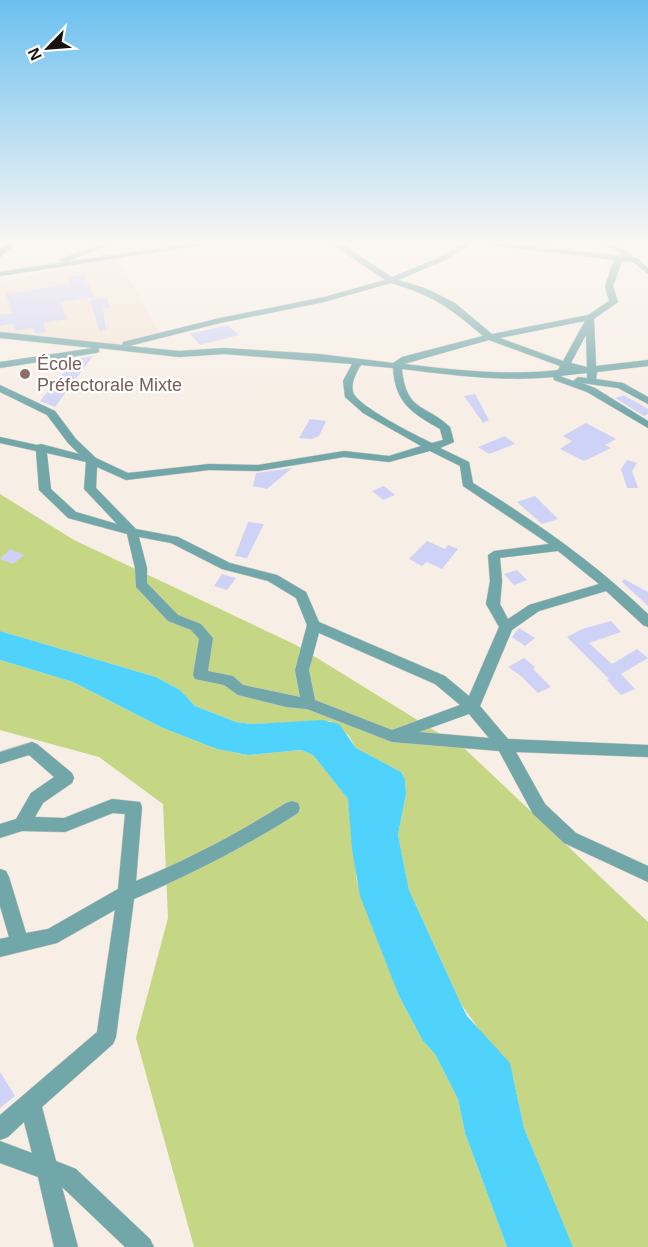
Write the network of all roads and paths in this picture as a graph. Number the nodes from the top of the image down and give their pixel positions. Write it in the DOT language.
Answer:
graph roads {
  1 [pos="314,302"];
  2 [pos="446,302"];
  3 [pos="614,302"];
  4 [pos="591,317"];
  5 [pos="0,335"];
  6 [pos="490,337"];
  7 [pos="115,347"];
  8 [pos="358,361"];
  9 [pos="648,363"];
  10 [pos="397,364"];
  11 [pos="0,365"];
  12 [pos="589,371"];
  13 [pos="562,374"];
  14 [pos="592,382"];
  15 [pos="0,388"];
  16 [pos="596,393"];
  17 [pos="648,401"];
  18 [pos="648,425"];
  19 [pos="0,440"];
  20 [pos="41,447"];
  21 [pos="429,447"];
  22 [pos="92,460"];
  23 [pos="132,532"];
  24 [pos="558,547"];
  25 [pos="607,586"];
  26 [pos="648,622"];
  27 [pos="314,626"];
  28 [pos="506,627"];
  29 [pos="308,702"];
  30 [pos="472,707"];
  31 [pos="392,736"];
  32 [pos="504,745"];
  33 [pos="648,752"];
  34 [pos="0,758"];
  35 [pos="292,808"];
  36 [pos="22,824"];
  37 [pos="0,831"];
  38 [pos="648,874"];
  39 [pos="0,877"];
  40 [pos="126,894"];
  41 [pos="20,942"];
  42 [pos="0,948"];
  43 [pos="30,1102"];
  44 [pos="0,1129"];
  45 [pos="0,1152"];
  46 [pos="45,1168"];
  47 [pos="66,1247"];
  48 [pos="142,1247"];
  1 -- 7 [label="street"];
  2 -- 6 [label="street"];
  3 -- 4 [label="street"];
  4 -- 6 [label="street"];
  4 -- 12 [label="street"];
  4 -- 13 [label="street"];
  5 -- 7 [label="street"];
  6 -- 10 [label="street"];
  6 -- 13 [label="street"];
  7 -- 8 [label="street"];
  7 -- 11 [label="street"];
  8 -- 10 [label="street"];
  8 -- 21 [label="street"];
  9 -- 12 [label="street"];
  10 -- 13 [label="street"];
  10 -- 21 [label="street"];
  12 -- 13 [label="street"];
  12 -- 14 [label="street"];
  13 -- 14 [label="street"];
  13 -- 16 [label="street"];
  14 -- 16 [label="street"];
  14 -- 17 [label="street"];
  15 -- 22 [label="street"];
  16 -- 18 [label="street"];
  19 -- 20 [label="street"];
  20 -- 22 [label="street"];
  20 -- 23 [label="street"];
  21 -- 22 [label="street"];
  21 -- 24 [label="street"];
  22 -- 23 [label="street"];
  23 -- 27 [label="street"];
  23 -- 29 [label="street"];
  24 -- 25 [label="street"];
  24 -- 28 [label="street"];
  25 -- 26 [label="street"];
  25 -- 28 [label="street"];
  27 -- 29 [label="street"];
  27 -- 30 [label="street"];
  28 -- 30 [label="street"];
  29 -- 31 [label="street"];
  30 -- 31 [label="street"];
  30 -- 32 [label="street"];
  31 -- 32 [label="street"];
  32 -- 33 [label="street"];
  32 -- 38 [label="street"];
  34 -- 36 [label="street"];
  35 -- 40 [label="street"];
  36 -- 37 [label="street"];
  36 -- 40 [label="street"];
  39 -- 41 [label="street"];
  40 -- 41 [label="street"];
  40 -- 43 [label="street"];
  41 -- 42 [label="street"];
  43 -- 44 [label="street"];
  43 -- 46 [label="street"];
  45 -- 46 [label="street"];
  46 -- 47 [label="street"];
  46 -- 48 [label="street"];
}
